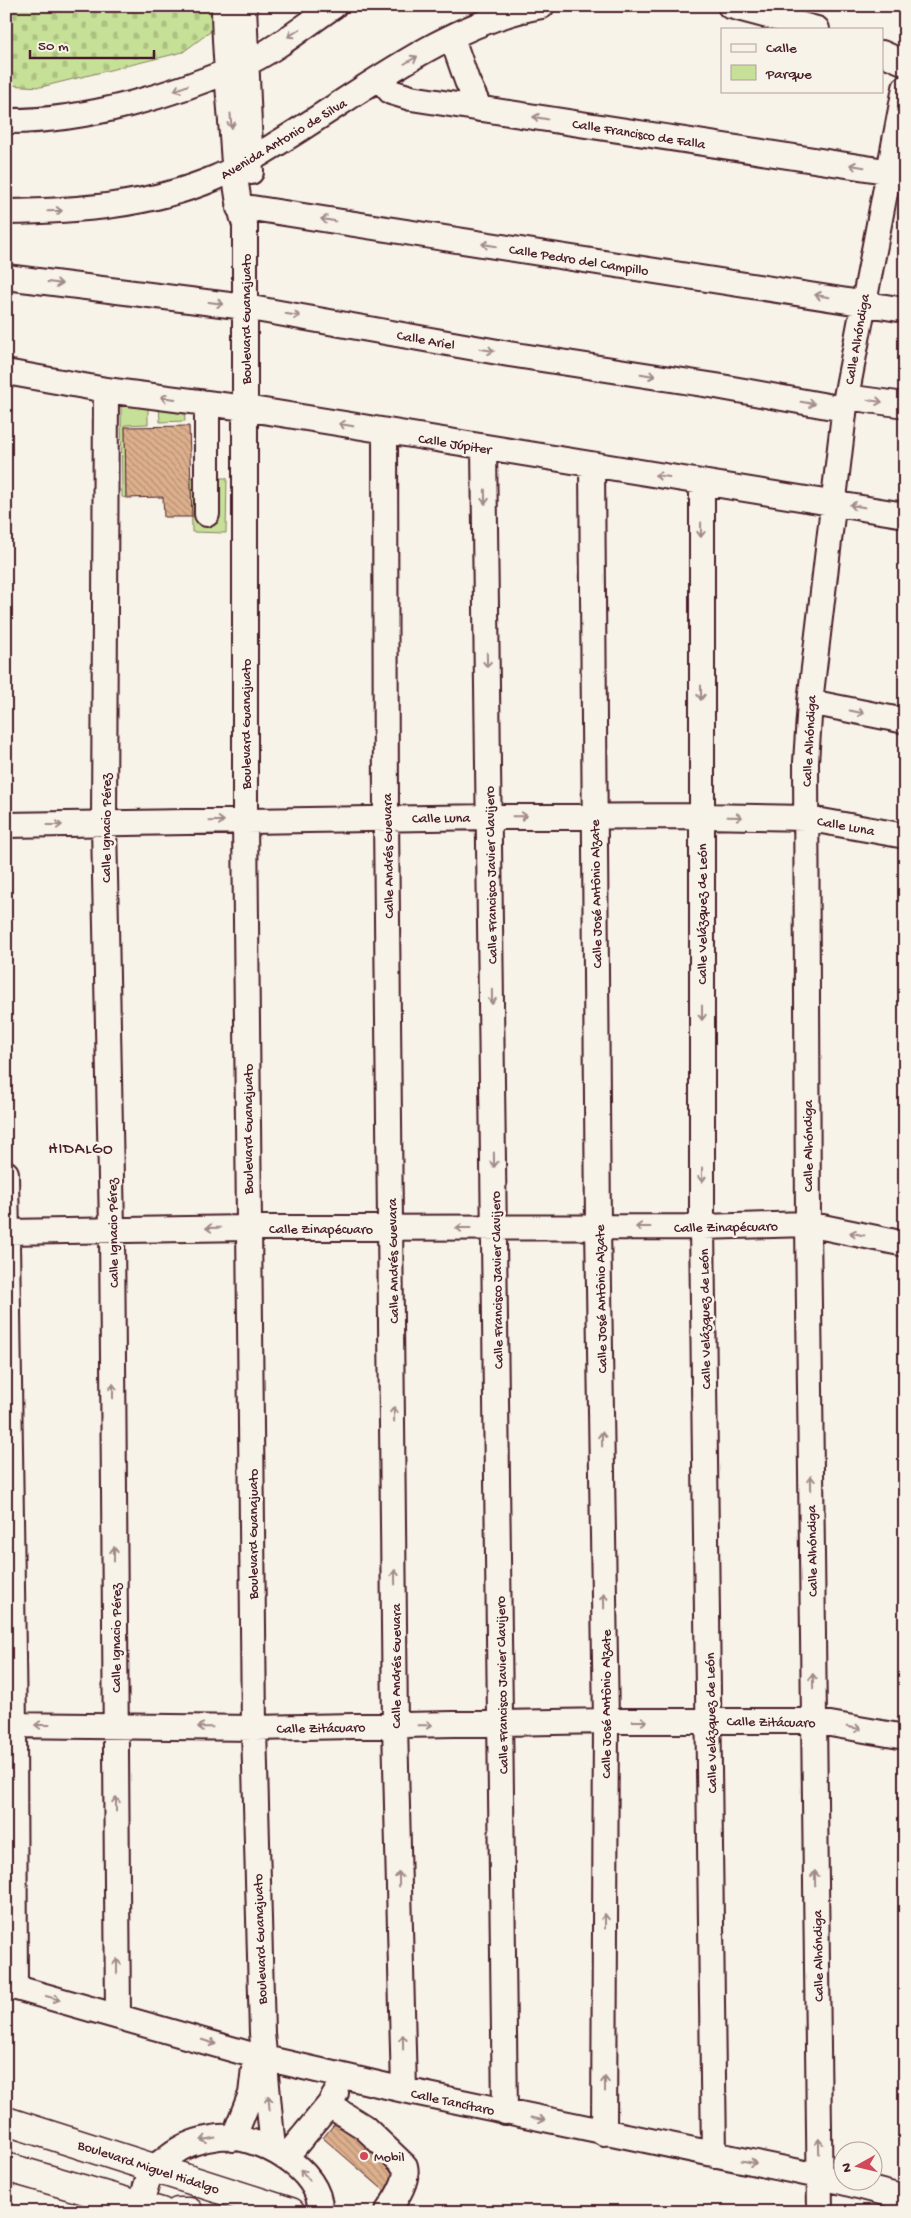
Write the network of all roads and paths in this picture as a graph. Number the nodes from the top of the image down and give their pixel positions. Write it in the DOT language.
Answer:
graph roads {
  1 [pos="224,6"];
  2 [pos="244,6"];
  3 [pos="334,6"];
  4 [pos="542,6"];
  5 [pos="730,6"];
  6 [pos="813,28"];
  7 [pos="452,38"];
  8 [pos="884,54"];
  9 [pos="905,63"];
  10 [pos="237,75"];
  11 [pos="380,79"];
  12 [pos="905,88"];
  13 [pos="480,109"];
  14 [pos="6,121"];
  15 [pos="243,159"];
  16 [pos="896,172"];
  17 [pos="6,212"];
  18 [pos="246,214"];
  19 [pos="6,277"];
  20 [pos="862,303"];
  21 [pos="245,307"];
  22 [pos="905,310"];
  23 [pos="6,372"];
  24 [pos="106,390"];
  25 [pos="207,403"];
  26 [pos="845,403"];
  27 [pos="905,406"];
  28 [pos="245,408"];
  29 [pos="385,432"];
  30 [pos="484,448"];
  31 [pos="592,466"];
  32 [pos="702,482"];
  33 [pos="833,502"];
  34 [pos="206,514"];
  35 [pos="905,515"];
  36 [pos="810,702"];
  37 [pos="905,721"];
  38 [pos="490,816"];
  39 [pos="594,816"];
  40 [pos="701,816"];
  41 [pos="386,818"];
  42 [pos="805,818"];
  43 [pos="245,820"];
  44 [pos="104,824"];
  45 [pos="6,825"];
  46 [pos="905,836"];
  47 [pos="905,843"];
  48 [pos="6,1173"];
  49 [pos="808,1224"];
  50 [pos="598,1226"];
  51 [pos="392,1227"];
  52 [pos="702,1227"];
  53 [pos="248,1228"];
  54 [pos="496,1228"];
  55 [pos="112,1229"];
  56 [pos="7,1232"];
  57 [pos="905,1244"];
  58 [pos="710,1720"];
  59 [pos="606,1721"];
  60 [pos="813,1721"];
  61 [pos="502,1723"];
  62 [pos="10,1725"];
  63 [pos="395,1725"];
  64 [pos="116,1726"];
  65 [pos="254,1728"];
  66 [pos="905,1737"];
  67 [pos="10,1986"];
  68 [pos="118,2015"];
  69 [pos="261,2057"];
  70 [pos="346,2076"];
  71 [pos="404,2090"];
  72 [pos="329,2105"];
  73 [pos="505,2112"];
  74 [pos="6,2121"];
  75 [pos="6,2130"];
  76 [pos="604,2133"];
  77 [pos="233,2139"];
  78 [pos="279,2153"];
  79 [pos="6,2155"];
  80 [pos="714,2155"];
  81 [pos="6,2167"];
  82 [pos="820,2176"];
  83 [pos="148,2195"];
  84 [pos="905,2198"];
  85 [pos="178,2212"];
  86 [pos="189,2212"];
  87 [pos="261,2212"];
  88 [pos="291,2212"];
  89 [pos="320,2212"];
  90 [pos="387,2212"];
  91 [pos="820,2212"];
  1 -- 10 [label="street, Boulevard Guanajuato"];
  2 -- 10 [label="street, Boulevard Guanajuato"];
  3 -- 10 [label="street, one-way"];
  4 -- 7 [label="street, Avenida Antonio de Silva"];
  5 -- 6 [label="street"];
  11 -- 7 [label="street, Avenida Antonio de Silva, one-way"];
  7 -- 13 [label="street"];
  8 -- 9 [label="street"];
  10 -- 14 [label="street, one-way"];
  10 -- 15 [label="street, Boulevard Guanajuato"];
  11 -- 13 [label="street, Calle Francisco de Falla"];
  11 -- 15 [label="street, Avenida Antonio de Silva"];
  12 -- 16 [label="street, Calle Alhóndiga"];
  16 -- 13 [label="street, Calle Francisco de Falla, one-way"];
  17 -- 15 [label="street, Avenida Antonio de Silva, one-way"];
  15 -- 18 [label="street, Boulevard Guanajuato"];
  16 -- 20 [label="street, Calle Alhóndiga"];
  20 -- 18 [label="street, Calle Pedro del Campillo, one-way"];
  18 -- 21 [label="street, Boulevard Guanajuato"];
  19 -- 21 [label="street, Calle Ariel, one-way"];
  20 -- 22 [label="street, Calle Pedro del Campillo"];
  20 -- 26 [label="street, Calle Alhóndiga"];
  21 -- 26 [label="street, Calle Ariel, one-way"];
  21 -- 28 [label="street, Boulevard Guanajuato"];
  23 -- 24 [label="street, Calle Júpiter"];
  25 -- 24 [label="street, Calle Júpiter, one-way"];
  24 -- 44 [label="street, Calle Ignacio Pérez"];
  25 -- 28 [label="street, Calle Júpiter"];
  25 -- 34 [label="street"];
  26 -- 27 [label="street, Calle Ariel, one-way"];
  26 -- 33 [label="street, Calle Alhóndiga"];
  29 -- 28 [label="street, Calle Júpiter, one-way"];
  28 -- 43 [label="street, Boulevard Guanajuato"];
  29 -- 30 [label="street, Calle Júpiter"];
  29 -- 41 [label="street, Calle Andrés Guevara"];
  30 -- 31 [label="street, Calle Júpiter"];
  30 -- 38 [label="street, Calle Francisco Javier Clavijero, one-way"];
  32 -- 31 [label="street, Calle Júpiter, one-way"];
  31 -- 39 [label="street, Calle José Antônio Alzate"];
  32 -- 33 [label="street, Calle Júpiter"];
  32 -- 40 [label="street, Calle Velázquez de León, one-way"];
  35 -- 33 [label="street, Calle Júpiter, one-way"];
  33 -- 36 [label="street, Calle Alhóndiga"];
  36 -- 37 [label="street, one-way"];
  36 -- 42 [label="street, Calle Alhóndiga"];
  38 -- 39 [label="street, Calle Luna, one-way"];
  38 -- 41 [label="street, Calle Luna"];
  38 -- 54 [label="street, Calle Francisco Javier Clavijero, one-way"];
  39 -- 40 [label="street, Calle Luna"];
  39 -- 50 [label="street, Calle José Antônio Alzate"];
  40 -- 42 [label="street, Calle Luna, one-way"];
  40 -- 52 [label="street, Calle Velázquez de León, one-way"];
  41 -- 43 [label="street, Calle Luna"];
  41 -- 51 [label="street, Calle Andrés Guevara"];
  42 -- 46 [label="street, Calle Luna"];
  42 -- 49 [label="street, Calle Alhóndiga"];
  44 -- 43 [label="street, Calle Luna, one-way"];
  43 -- 53 [label="street, Boulevard Guanajuato"];
  45 -- 44 [label="street, Calle Luna, one-way"];
  44 -- 55 [label="street, Calle Ignacio Pérez"];
  46 -- 47 [label="street"];
  48 -- 56 [label="street"];
  49 -- 52 [label="street, Calle Zinapécuaro"];
  57 -- 49 [label="street, Calle Zinapécuaro, one-way"];
  60 -- 49 [label="street, Calle Alhóndiga, one-way"];
  52 -- 50 [label="street, Calle Zinapécuaro, one-way"];
  50 -- 54 [label="street, Calle Zinapécuaro"];
  59 -- 50 [label="street, Calle José Antônio Alzate, one-way"];
  51 -- 53 [label="street, Calle Zinapécuaro"];
  54 -- 51 [label="street, Calle Zinapécuaro, one-way"];
  63 -- 51 [label="street, Calle Andrés Guevara, one-way"];
  52 -- 58 [label="street, Calle Velázquez de León"];
  53 -- 55 [label="street, Calle Zinapécuaro, one-way"];
  53 -- 65 [label="street, Boulevard Guanajuato"];
  54 -- 61 [label="street, Calle Francisco Javier Clavijero"];
  55 -- 56 [label="street, Calle Zinapécuaro"];
  64 -- 55 [label="street, Calle Ignacio Pérez, one-way"];
  56 -- 62 [label="street"];
  59 -- 58 [label="street, Calle Zitácuaro, one-way"];
  58 -- 60 [label="street, Calle Zitácuaro"];
  58 -- 80 [label="street, Calle Velázquez de León"];
  59 -- 61 [label="street, Calle Zitácuaro"];
  76 -- 59 [label="street, Calle José Antônio Alzate, one-way"];
  60 -- 66 [label="street, Calle Zitácuaro, one-way"];
  82 -- 60 [label="street, Calle Alhóndiga, one-way"];
  63 -- 61 [label="street, Calle Zitácuaro, one-way"];
  61 -- 73 [label="street, Calle Francisco Javier Clavijero"];
  64 -- 62 [label="street, Calle Zitácuaro, one-way"];
  62 -- 67 [label="street"];
  63 -- 65 [label="street, Calle Zitácuaro"];
  71 -- 63 [label="street, Calle Andrés Guevara, one-way"];
  65 -- 64 [label="street, Calle Zitácuaro, one-way"];
  68 -- 64 [label="street, Calle Ignacio Pérez, one-way"];
  65 -- 69 [label="street, Boulevard Guanajuato"];
  67 -- 68 [label="street, Calle Tancítaro, one-way"];
  68 -- 69 [label="street, Calle Tancítaro, one-way"];
  69 -- 70 [label="street, Calle Tancítaro"];
  69 -- 77 [label="street, Boulevard Guanajuato"];
  78 -- 69 [label="street, Boulevard Guanajuato, one-way"];
  70 -- 71 [label="street, Calle Tancítaro"];
  70 -- 72 [label="street"];
  71 -- 73 [label="street, Calle Tancítaro"];
  72 -- 78 [label="street"];
  72 -- 90 [label="street"];
  73 -- 76 [label="street, Calle Tancítaro, one-way"];
  74 -- 83 [label="main road, Boulevard Miguel Hidalgo"];
  75 -- 83 [label="street"];
  76 -- 80 [label="street, Calle Tancítaro"];
  77 -- 78 [label="street"];
  77 -- 83 [label="street, one-way"];
  89 -- 78 [label="street, one-way"];
  79 -- 83 [label="street"];
  80 -- 82 [label="street, Calle Tancítaro, one-way"];
  81 -- 83 [label="main road, Boulevard Miguel Hidalgo"];
  82 -- 84 [label="street, Calle Tancítaro"];
  82 -- 91 [label="street, Calle Alhóndiga"];
  83 -- 87 [label="street"];
  83 -- 88 [label="main road, Boulevard Miguel Hidalgo"];
  85 -- 86 [label="main road"];
}
